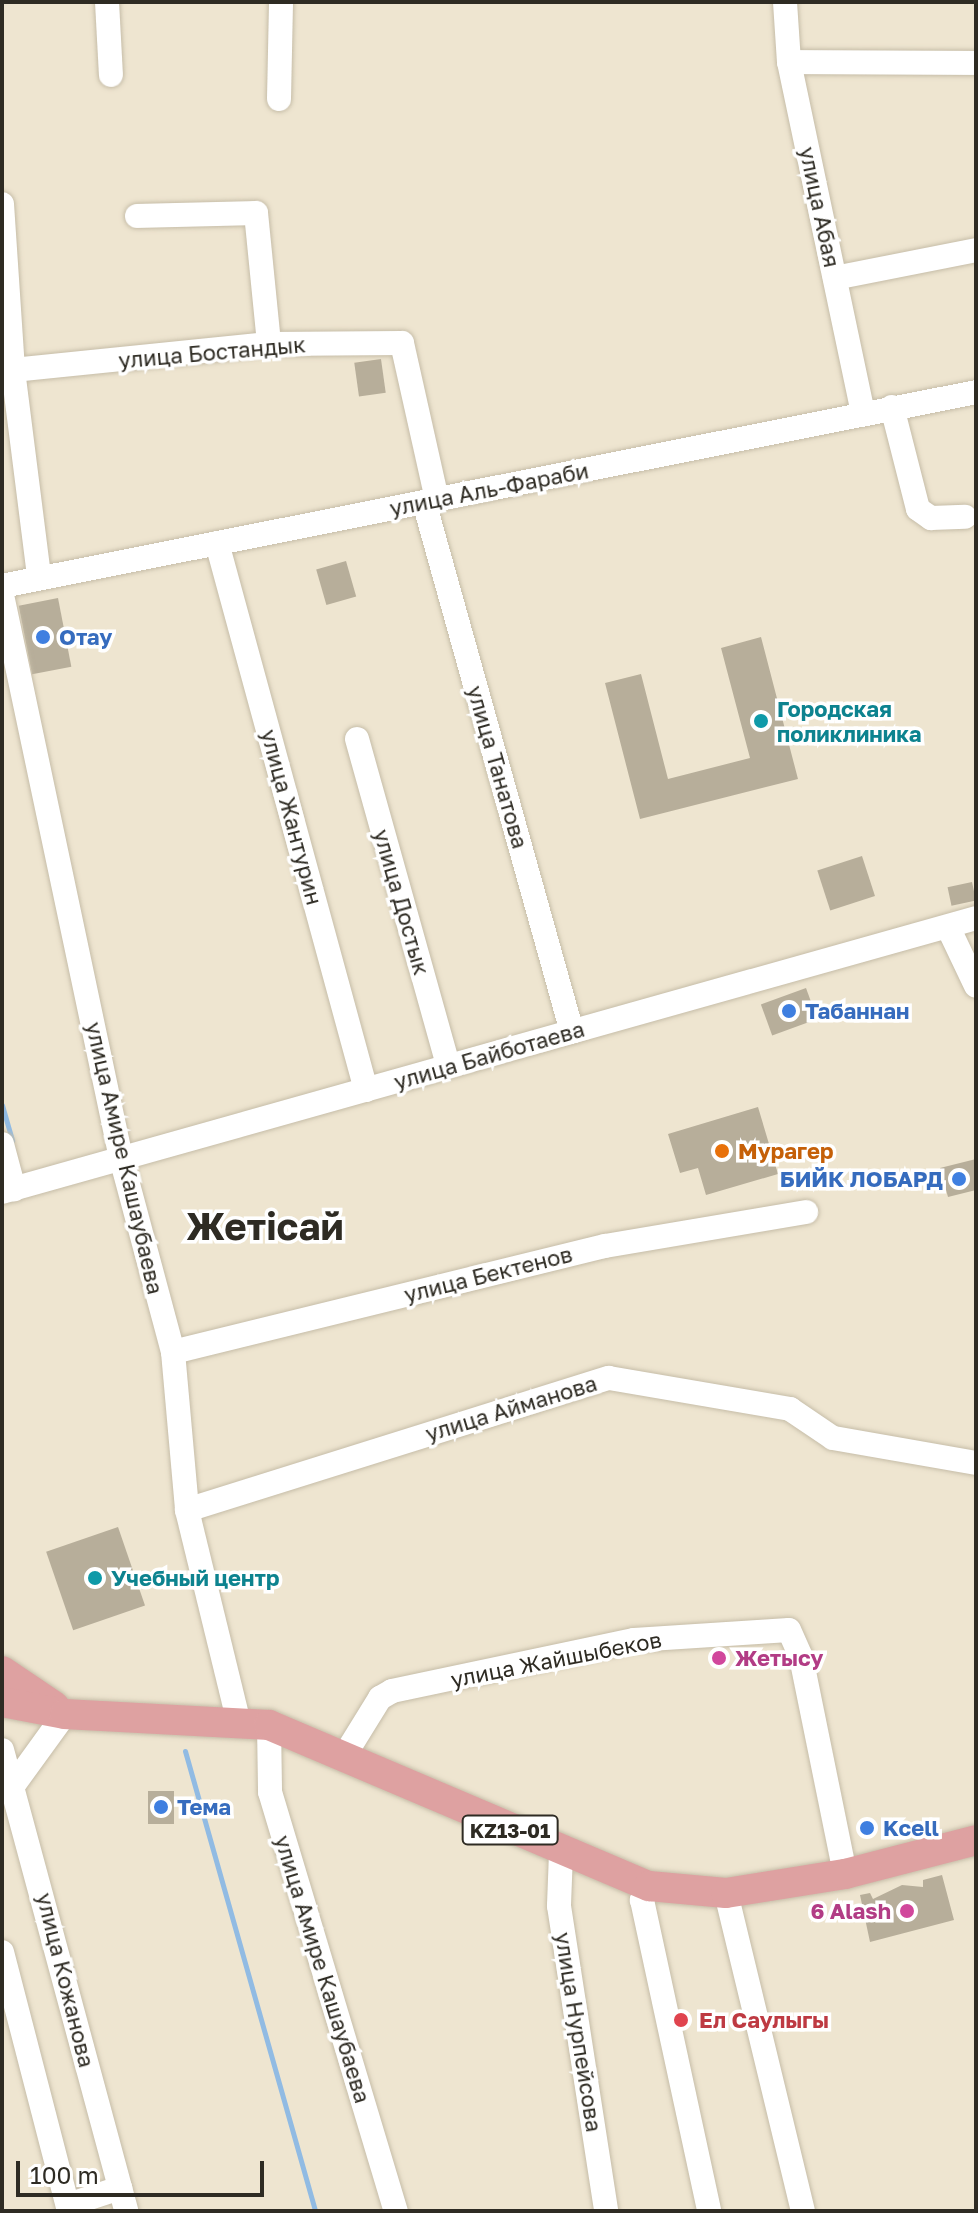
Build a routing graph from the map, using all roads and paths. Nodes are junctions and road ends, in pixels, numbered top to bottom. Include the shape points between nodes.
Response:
1 (107, 2) edge
2 (281, 2) edge
3 (785, 2) edge
4 (789, 62) junction
5 (976, 63) edge
6 (111, 75) dead end
7 (279, 99) dead end
8 (2, 204) edge
9 (137, 216) dead end
10 (976, 250) edge
11 (835, 278) junction
12 (269, 344) junction
13 (407, 351) joint
14 (13, 370) junction
15 (976, 392) edge
16 (892, 407) junction
17 (863, 412) junction
18 (431, 501) junction
19 (965, 517) dead end
20 (217, 543) junction
21 (39, 577) junction
22 (2, 586) edge
23 (2, 595) edge
24 (357, 739) dead end
25 (976, 918) edge
26 (948, 927) junction
27 (976, 986) edge
28 (572, 1032) junction
29 (448, 1065) junction
30 (366, 1090) junction
31 (2, 1144) edge
32 (121, 1158) junction
33 (8, 1190) edge
34 (806, 1212) dead end
35 (173, 1352) junction
36 (976, 1463) edge
37 (187, 1510) junction
38 (2, 1671) edge
39 (2, 1702) edge
40 (57, 1713) junction
41 (238, 1720) junction
42 (2, 1724) edge
43 (269, 1725) junction
44 (2, 1750) edge
45 (346, 1753) junction
46 (15, 1783) junction
47 (976, 1840) edge
48 (561, 1853) junction
49 (845, 1874) junction
50 (649, 1886) junction
51 (726, 1893) junction
52 (2, 1952) edge
53 (123, 2200) edge
54 (68, 2208) edge
55 (396, 2211) edge
56 (606, 2211) edge
57 (709, 2211) edge
58 (803, 2211) edge

1 - 6 street
2 - 7 street
3 - 4 street, улица Абая
4 - 5 street
4 - 11 street, улица Абая
8 - 14 street
9 - 12 street via 256,213
10 - 11 street
11 - 17 street, улица Абая
12 - 13 street, улица Бостандык via 402,343
12 - 14 street, улица Бостандык
13 - 18 street, улица Танатова
14 - 21 street
15 - 16 street, улица Аль-Фараби
16 - 17 street, улица Аль-Фараби
16 - 19 street via 918,509 931,518
17 - 18 street, улица Аль-Фараби
18 - 20 street, улица Аль-Фараби
18 - 28 street, улица Танатова
20 - 21 street, улица Аль-Фараби
20 - 30 street, улица Жантурин
21 - 22 street, улица Аль-Фараби
23 - 32 street, улица Амире Кашаубаева
24 - 29 street, улица Достык
25 - 26 street, улица Байботаева
26 - 27 street
26 - 28 street, улица Байботаева
28 - 29 street, улица Байботаева
29 - 30 street, улица Байботаева
30 - 32 street, улица Байботаева
31 - 33 street
32 - 33 street, улица Байботаева
32 - 35 street, улица Амире Кашаубаева
34 - 35 street, улица Бектенов via 605,1246
35 - 37 street, улица Амире Кашаубаева
36 - 37 street, улица Айманова via 833,1438 790,1409 609,1378
37 - 41 street, улица Амире Кашаубаева
38 - 40 main road
39 - 40 main road, KZ13-01
40 - 41 main road, KZ13-01
40 - 42 main road, KZ13-01
40 - 46 street
41 - 43 main road, KZ13-01
43 - 45 main road, KZ13-01
43 - 55 street, улица Амире Кашаубаева via 270,1792
44 - 46 street, улица Кожанова
45 - 48 main road, KZ13-01
45 - 49 street, улица Жайшыбеков via 380,1698 392,1691 634,1640 789,1630 801,1657
46 - 53 street, улица Кожанова
47 - 49 main road, KZ13-01
48 - 50 main road, KZ13-01
48 - 56 street, улица Нурпейсова via 559,1906
49 - 51 main road, KZ13-01
50 - 51 main road, KZ13-01
50 - 57 street via 642,1900
51 - 58 street
52 - 54 street
53 - 54 street

